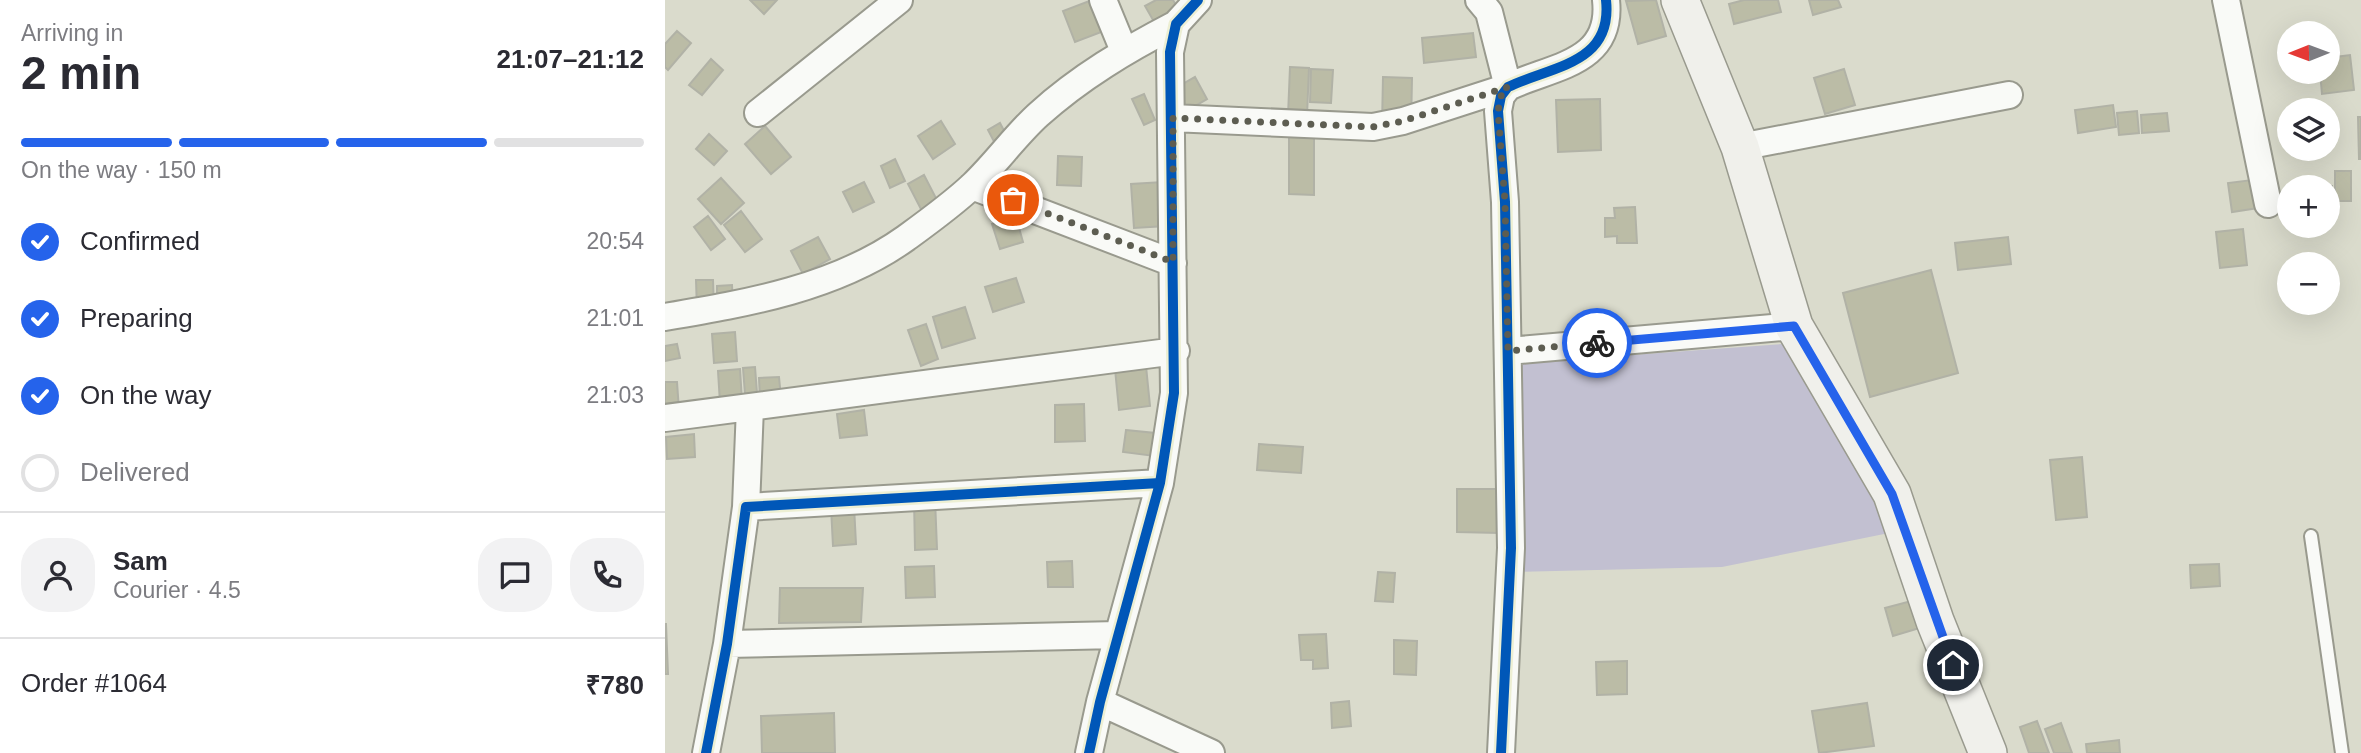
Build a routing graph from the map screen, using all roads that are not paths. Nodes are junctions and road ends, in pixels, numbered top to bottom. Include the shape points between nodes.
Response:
1 (899, 0) edge
2 (1103, 0) edge
3 (1198, 0) edge
4 (1479, 0) edge
5 (1606, 0) edge
6 (1681, 0) edge
7 (2226, 0) edge
8 (1176, 24) junction
9 (1123, 51) junction
10 (1508, 87) junction
11 (2009, 95) dead end
12 (758, 113) dead end
13 (1173, 118) junction
14 (1740, 147) junction
15 (972, 186) junction
16 (2268, 204) dead end
17 (1173, 262) junction
18 (665, 317) edge
19 (1794, 326) junction
20 (1176, 351) junction
21 (1508, 351) junction
22 (750, 407) junction
23 (665, 418) edge
24 (1160, 483) junction
25 (746, 507) junction
26 (2311, 536) dead end
27 (1118, 635) junction
28 (727, 644) junction
29 (1100, 702) junction
30 (706, 753) edge
31 (1089, 753) edge
32 (1211, 753) edge
33 (1501, 753) edge
34 (1988, 753) edge
35 (2342, 753) edge

1 - 12 street
2 - 9 street
3 - 8 street
4 - 10 street via 1489,12
5 - 10 street via 1605,32 1595,46 1579,59
6 - 14 main road
7 - 16 street
8 - 9 street
8 - 13 street via 1170,52
9 - 15 street via 1037,116
10 - 13 street via 1373,127
10 - 21 street via 1498,111
11 - 14 street
13 - 17 street
14 - 19 main road
15 - 17 street
15 - 18 street via 904,239 839,273 775,297
17 - 20 street
19 - 21 street
19 - 34 main road via 1892,494 1935,621
20 - 22 street
20 - 24 street
21 - 33 street via 1511,548
22 - 23 street
22 - 25 street
24 - 25 street
24 - 27 street
25 - 28 street
26 - 35 lane
27 - 28 street
27 - 29 street
28 - 30 street
29 - 31 street
29 - 32 street

